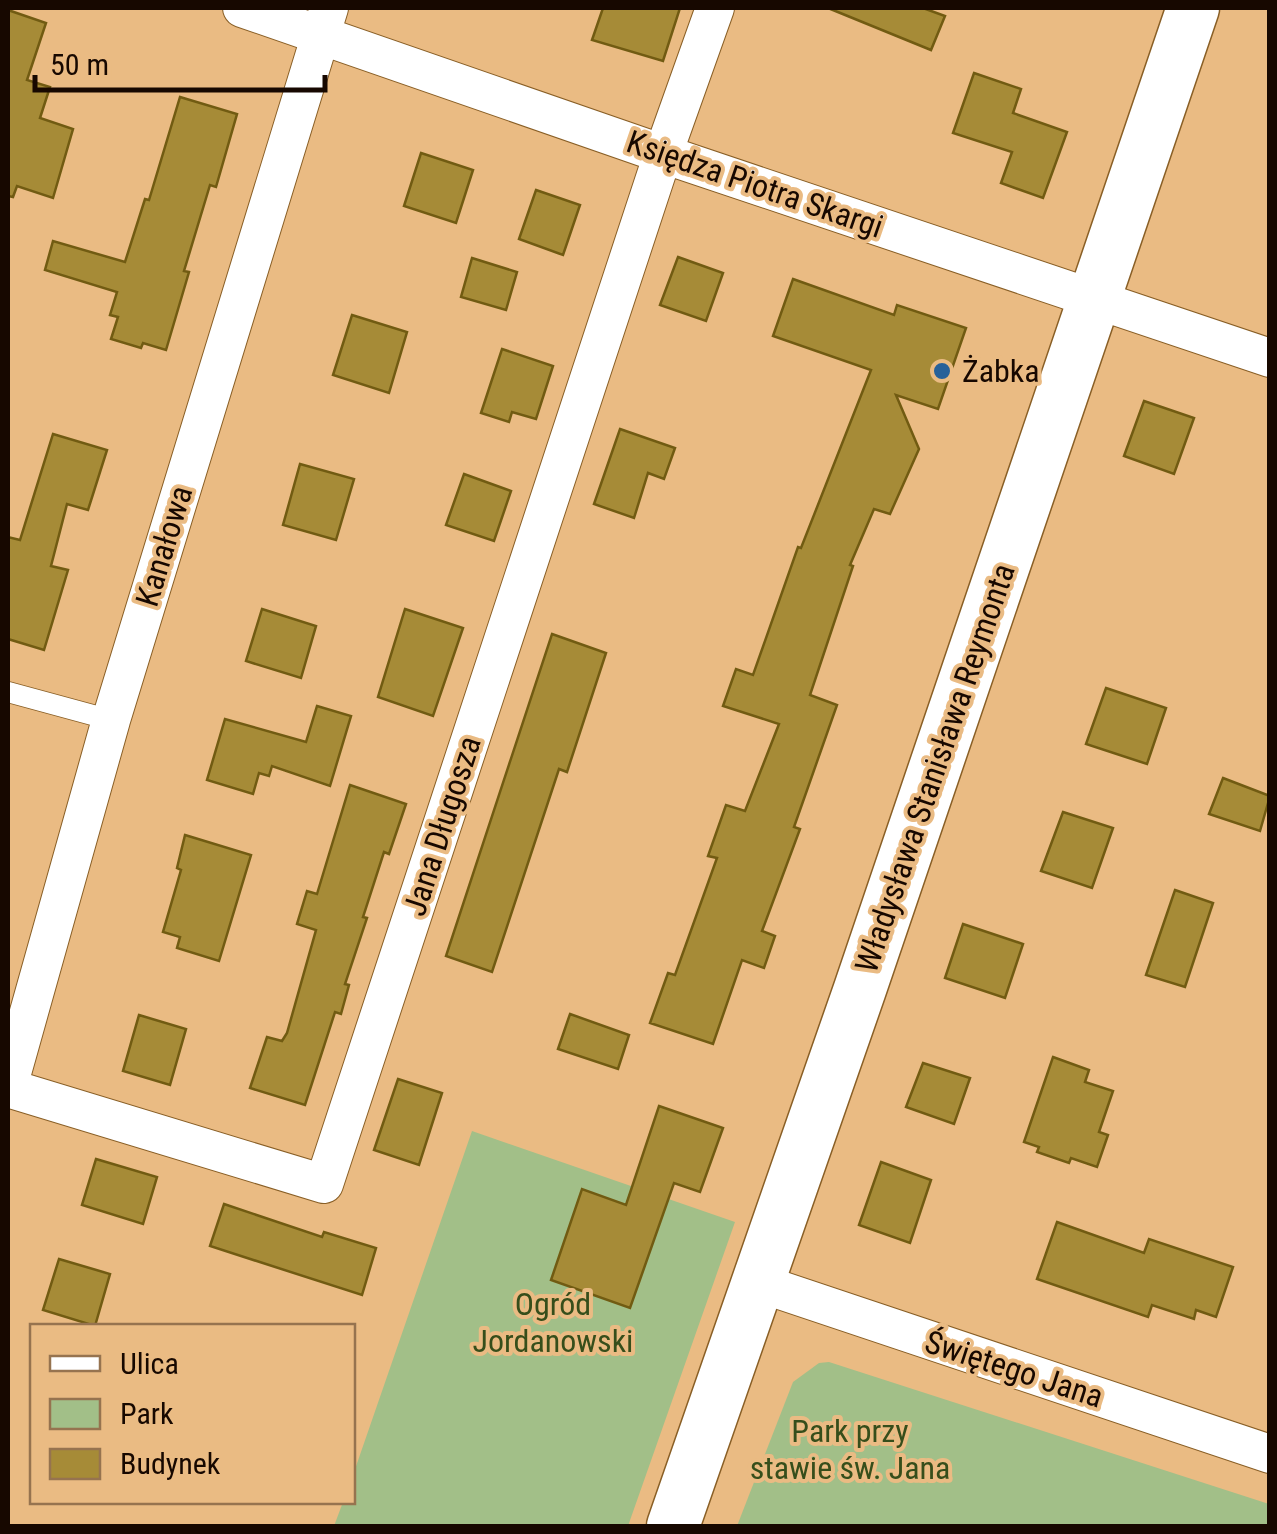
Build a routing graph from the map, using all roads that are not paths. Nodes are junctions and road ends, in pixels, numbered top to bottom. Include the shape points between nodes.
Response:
1 (242, 8) edge
2 (715, 8) edge
3 (1193, 8) edge
4 (325, 21) edge
5 (662, 154) junction
6 (1095, 298) junction
7 (1270, 358) edge
8 (8, 692) edge
9 (111, 720) junction
10 (8, 1088) edge
11 (760, 1283) junction
12 (1270, 1454) edge
13 (672, 1526) edge

1 - 4 street, Księdza Piotra Skargi
2 - 5 street
3 - 6 main road, Władysława Stanisława Reymonta
4 - 5 street, Księdza Piotra Skargi
4 - 9 street, Kanałowa
5 - 6 street, Księdza Piotra Skargi
5 - 10 street, Jana Długosza via 324,1184
6 - 7 street, Księdza Piotra Skargi
6 - 11 main road, Władysława Stanisława Reymonta
8 - 9 lane
9 - 10 street, Kanałowa
11 - 12 street, Świętego Jana
11 - 13 main road, Władysława Stanisława Reymonta

